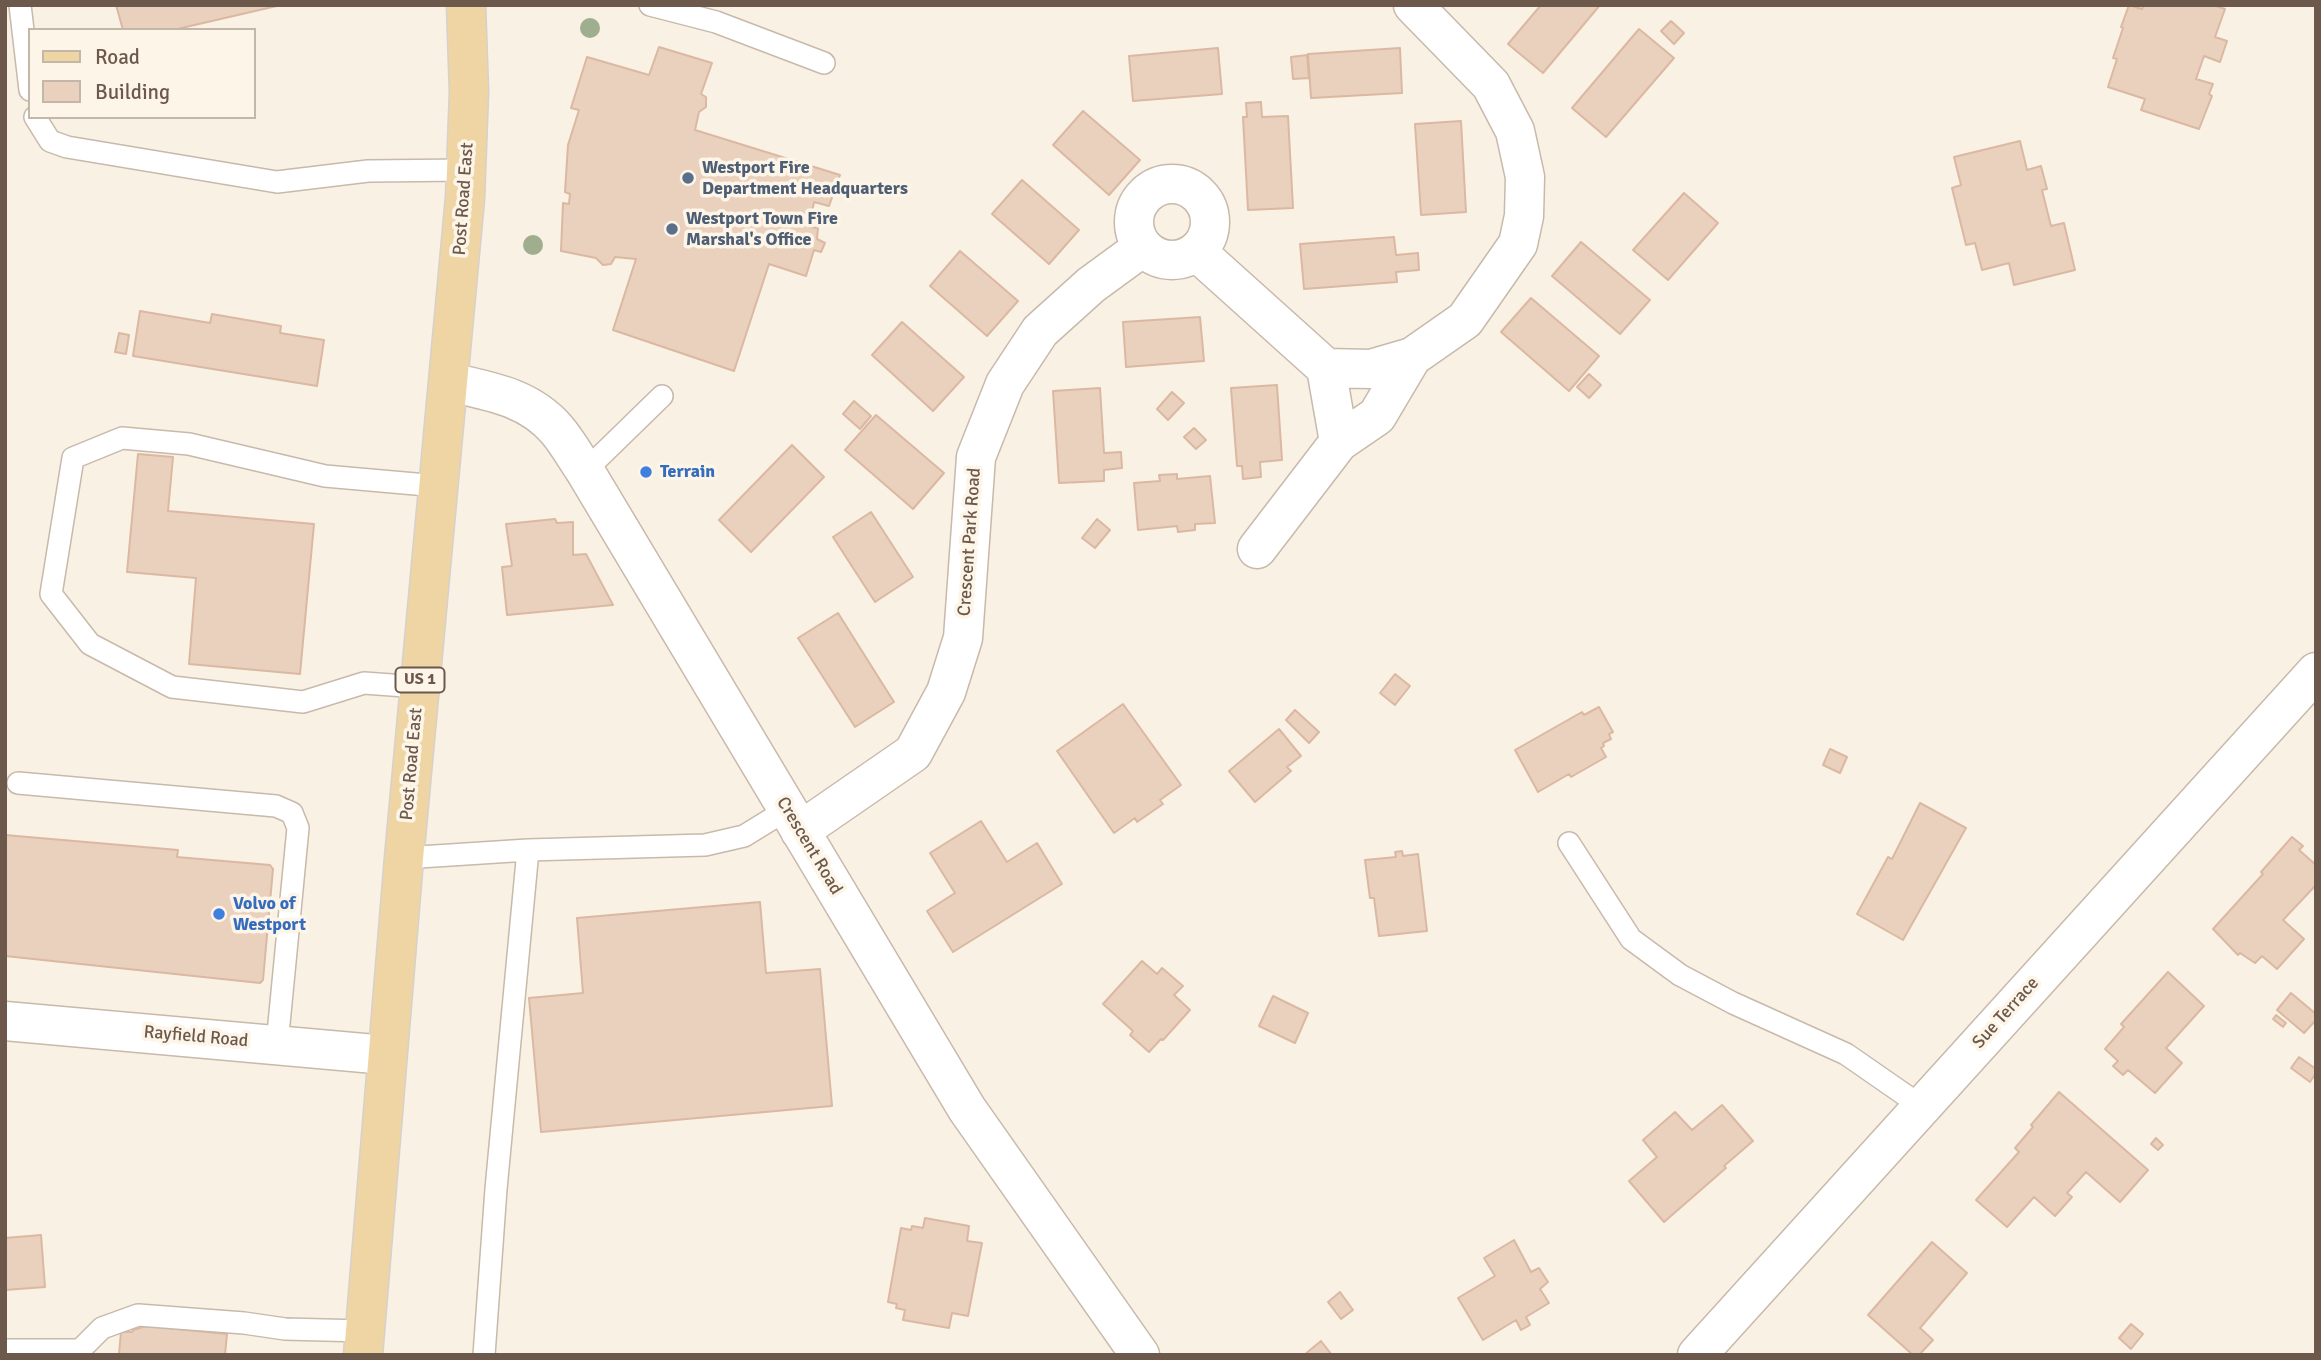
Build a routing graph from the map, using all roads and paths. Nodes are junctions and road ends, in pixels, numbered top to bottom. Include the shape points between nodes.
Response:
1 (20, 5) edge
2 (466, 5) edge
3 (650, 5) edge
4 (1413, 5) edge
5 (824, 63) dead end
6 (28, 73) edge
7 (37, 119) edge
8 (467, 170) junction
9 (1143, 247) junction
10 (1197, 252) junction
11 (1412, 357) junction
12 (1326, 368) junction
13 (449, 382) junction
14 (662, 396) dead end
15 (1339, 442) junction
16 (585, 471) junction
17 (438, 486) junction
18 (1257, 549) dead end
19 (2316, 672) edge
20 (419, 687) junction
21 (18, 783) dead end
22 (794, 820) junction
23 (1569, 844) dead end
24 (528, 850) junction
25 (404, 858) junction
26 (5, 1021) edge
27 (277, 1044) junction
28 (386, 1055) junction
29 (1922, 1106) junction
30 (363, 1343) edge
31 (5, 1350) edge
32 (80, 1352) edge
33 (484, 1355) edge
34 (1140, 1355) edge
35 (1697, 1355) edge

1 - 6 lane
2 - 8 main road, Post Road East / US 1
3 - 5 lane via 716,22
4 - 11 street via 1491,85 1515,131 1525,177 1518,244 1465,320
7 - 8 lane via 50,141 67,148 277,182 368,171
8 - 13 main road, Post Road East / US 1
9 - 10 street via 1163,260 1175,261
9 - 10 street via 1133,222 1142,197 1153,188 1179,184 1192,188 1209,211 1211,226
9 - 22 street, Crescent Park Road via 1040,331 1005,384 976,457 962,638 946,692 913,753
10 - 12 street
11 - 12 street via 1370,369
11 - 15 street via 1377,416
12 - 15 street
13 - 16 street, Crescent Road via 500,393 540,413
13 - 17 main road, Post Road East / US 1
14 - 16 lane
15 - 18 street
16 - 22 street, Crescent Road
17 - 20 main road, Post Road East / US 1
17 - 20 lane via 325,476 189,444 122,438 73,458 51,594 90,644 172,687 303,702 364,683
19 - 29 street, Sue Terrace
20 - 25 main road, Post Road East / US 1
21 - 27 lane via 276,806 292,813 298,828
22 - 24 lane via 705,845
22 - 34 street, Crescent Road via 967,1109
23 - 29 lane via 1631,939 1680,975 1846,1054
24 - 25 lane
24 - 33 lane
25 - 28 main road, Post Road East / US 1
26 - 27 street, Rayfield Road
27 - 28 street, Rayfield Road
28 - 30 main road, Post Road East / US 1
29 - 35 street, Sue Terrace
30 - 32 lane via 243,1323 138,1315 102,1328
31 - 32 lane

